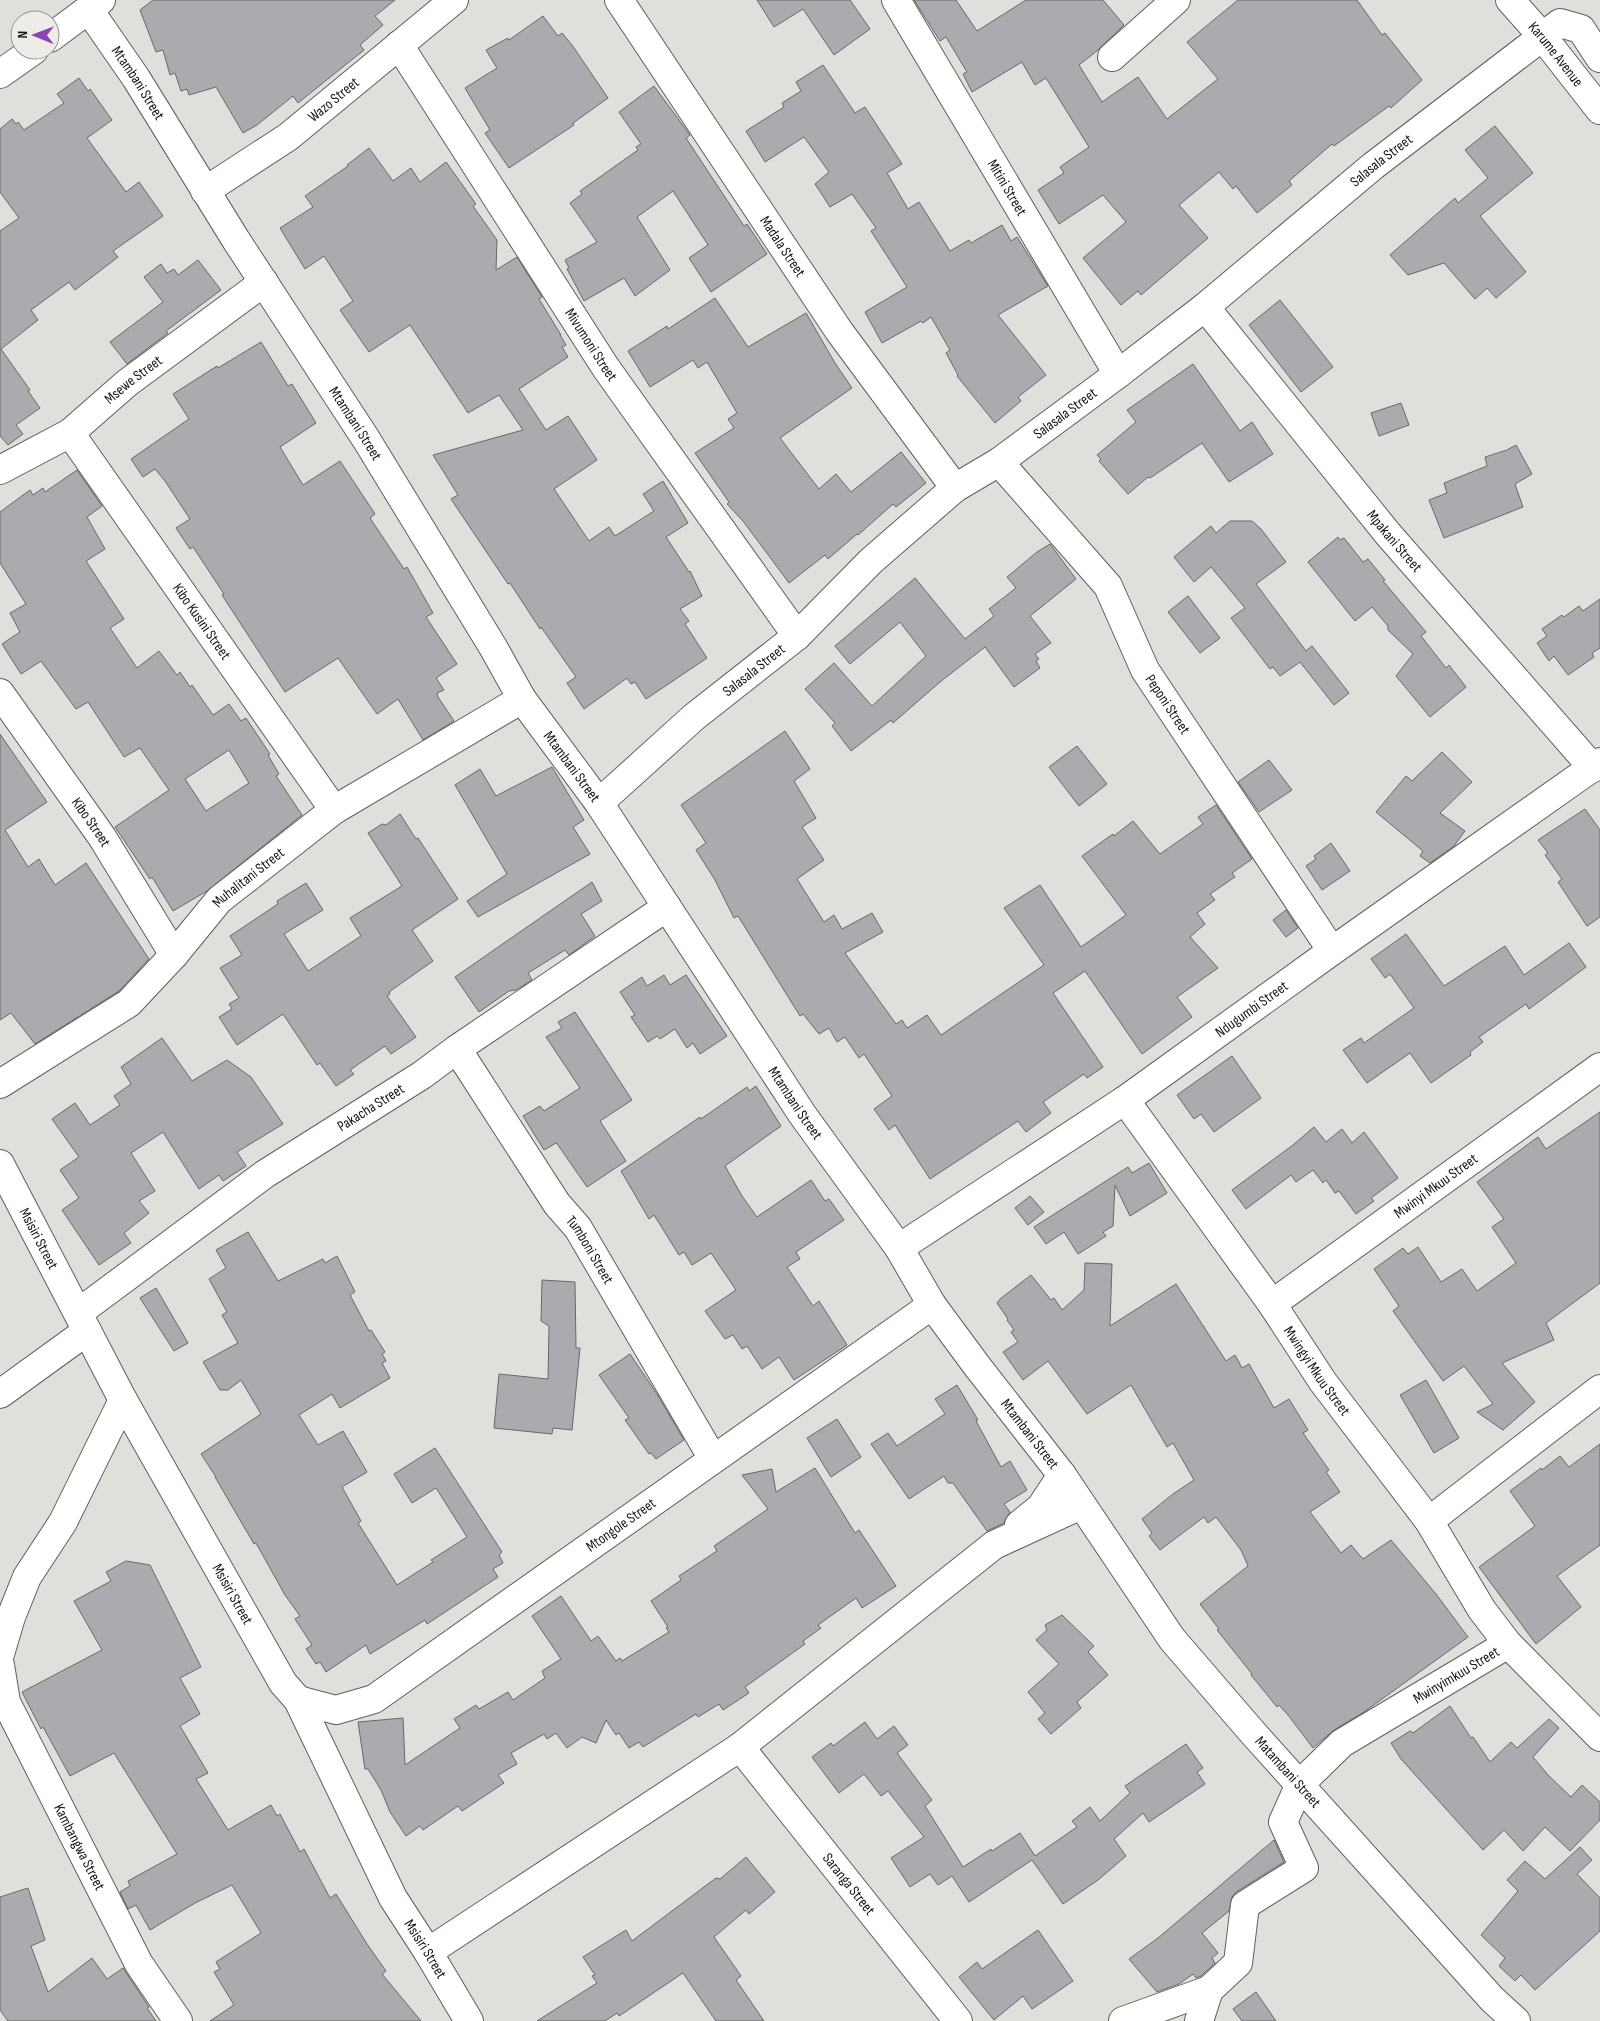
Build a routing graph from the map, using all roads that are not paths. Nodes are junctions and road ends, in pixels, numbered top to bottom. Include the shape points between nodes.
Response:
1 (454, 0) edge
2 (619, 0) edge
3 (896, 0) edge
4 (1176, 0) edge
5 (1510, 0) edge
6 (95, 5) edge
7 (60, 31) edge
8 (1542, 36) junction
9 (399, 45) junction
10 (1112, 57) dead end
11 (1600, 58) edge
12 (20, 60) edge
13 (0, 74) edge
14 (1600, 110) edge
15 (205, 191) junction
16 (264, 282) junction
17 (1205, 307) junction
18 (1118, 374) junction
19 (70, 433) junction
20 (999, 462) junction
21 (0, 470) edge
22 (955, 488) junction
23 (797, 636) junction
24 (0, 693) edge
25 (522, 699) junction
26 (1597, 765) edge
27 (598, 803) junction
28 (334, 810) junction
29 (667, 907) junction
30 (1332, 951) junction
31 (174, 955) junction
32 (457, 1048) junction
33 (1600, 1068) edge
34 (0, 1084) edge
35 (1125, 1100) junction
36 (0, 1164) edge
37 (899, 1248) junction
38 (1272, 1304) junction
39 (932, 1305) junction
40 (82, 1322) junction
41 (1600, 1390) edge
42 (0, 1394) edge
43 (123, 1400) junction
44 (713, 1459) junction
45 (1062, 1475) junction
46 (1081, 1505) junction
47 (1429, 1521) junction
48 (994, 1545) junction
49 (1508, 1644) junction
50 (0, 1654) edge
51 (0, 1665) edge
52 (298, 1700) junction
53 (1600, 1737) edge
54 (740, 1747) junction
55 (1300, 1784) junction
56 (428, 1952) junction
57 (1209, 1990) junction
58 (178, 2021) edge
59 (469, 2021) edge
60 (958, 2021) edge
61 (1123, 2021) edge
62 (1199, 2021) edge
63 (1516, 2021) edge

1 - 9 street, Wazo Street
2 - 22 street, Madala Street via 839,331
3 - 18 street, Mitini Street
4 - 10 street
5 - 8 street, Karume Avenue
6 - 7 street
6 - 15 street, Mtambani Street
8 - 11 street, Salasala Street via 1560,22 1581,29
8 - 14 street, Karume Avenue
8 - 17 street, Salasala Street via 1373,166
9 - 15 street, Wazo Street via 288,138
9 - 23 street, Mivumoni Street via 606,368
12 - 13 street
15 - 16 street, Mtambani Street
16 - 19 street, Msewe Street via 127,383
16 - 25 street, Mtambani Street via 366,439
17 - 18 street, Salasala Street
17 - 26 street, Mpakani Street via 1388,534
18 - 20 street, Salasala Street
19 - 21 street, Msewe Street
19 - 28 street, Kibo Kusini Street
20 - 22 street, Salasala Street
20 - 30 street, Peponi Street via 1108,586 1145,670
22 - 23 street, Salasala Street via 871,561
23 - 27 street, Salasala Street via 694,717
24 - 31 street, Kibo Street via 102,837
25 - 27 street, Mtambani Street
25 - 28 street, Muhalitani Street
26 - 30 street, Ndugumbi Street
27 - 29 street, Mtambani Street
28 - 31 street, Muhalitani Street via 219,900
29 - 32 street, Pakacha Street
29 - 37 street, Mtambani Street via 802,1114
30 - 35 street, Ndugumbi Street
31 - 34 street, Muhalitani Street via 129,1003
32 - 40 street, Pakacha Street via 422,1075 265,1174
32 - 44 street, Tumboni Street via 557,1204 578,1228
33 - 38 street, Mwinyi Mkuu Street
35 - 37 street, Ndugumbi Street
35 - 38 street, Mwingyi Mkuu Street
36 - 40 street, Msisiri Street
37 - 39 street, Mtambani Street
38 - 47 street, Mwingyi Mkuu Street via 1323,1382
39 - 44 street, Mtongole Street
39 - 45 street, Mtambani Street
40 - 42 street, Pakacha Street
40 - 43 street, Msisiri Street
41 - 47 street
43 - 50 street via 62,1522 28,1577
43 - 52 street, Msisiri Street via 283,1683
44 - 52 street, Mtongole Street via 374,1699 336,1710
45 - 46 street, Mtambani Street
45 - 48 street via 1041,1507
46 - 48 street
46 - 55 street, Matambani Street via 1172,1638
47 - 49 street, Mwingyi Mkuu Street via 1482,1610
48 - 54 street
49 - 53 street, Mwinyimkuu Street
49 - 55 street, Mwinyimkuu Street via 1342,1743
51 - 58 street, Kambangwa Street via 6,1702 140,1964
52 - 56 street, Msisiri Street via 393,1898
54 - 56 street
54 - 60 street, Saranga Street
55 - 57 street via 1283,1822 1304,1868 1245,1905 1238,1963
55 - 63 street, Matambani Street via 1492,1999
56 - 59 street, Msisiri Street
57 - 61 street
57 - 62 street

